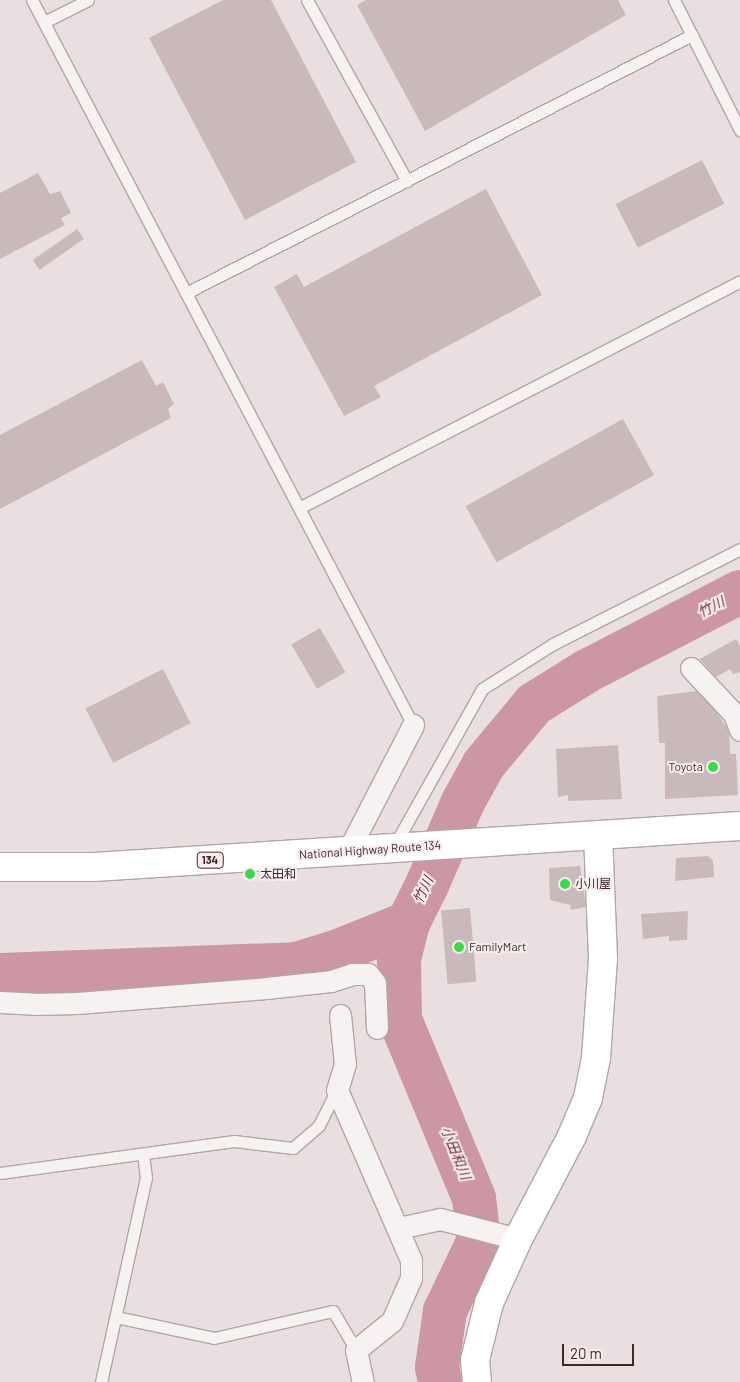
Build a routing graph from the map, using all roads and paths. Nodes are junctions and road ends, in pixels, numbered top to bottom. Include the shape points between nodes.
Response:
1 (32, 0) edge
2 (88, 0) edge
3 (307, 0) edge
4 (674, 0) edge
5 (44, 22) junction
6 (692, 35) junction
7 (740, 130) edge
8 (407, 181) junction
9 (740, 281) edge
10 (186, 293) junction
11 (299, 508) junction
12 (740, 549) edge
13 (691, 668) dead end
14 (738, 719) edge
15 (413, 725) joint
16 (740, 826) edge
17 (598, 836) junction
18 (393, 848) junction
19 (348, 851) junction
20 (0, 867) edge
21 (0, 1002) edge
22 (340, 1015) dead end
23 (377, 1028) dead end
24 (337, 1090) junction
25 (143, 1155) junction
26 (0, 1173) edge
27 (398, 1228) junction
28 (518, 1239) junction
29 (116, 1317) junction
30 (356, 1350) junction
31 (101, 1382) edge
32 (364, 1382) edge
33 (477, 1382) edge

1 - 5 lane
2 - 5 lane
3 - 8 lane
4 - 6 lane
5 - 10 lane
6 - 7 lane
6 - 8 lane
8 - 10 lane
9 - 11 lane
10 - 11 lane
11 - 15 lane
12 - 18 lane via 553,644 482,689
13 - 14 street
15 - 19 street
16 - 17 main road, National Highway Route 134 / 134
17 - 18 main road, National Highway Route 134 / 134
17 - 28 main road via 603,959 596,1058 588,1098 572,1136
18 - 19 main road, National Highway Route 134 / 134
19 - 20 main road, National Highway Route 134 / 134 via 94,867
21 - 23 street via 96,1001 303,984 368,974 376,983
22 - 24 street via 345,1064
24 - 25 lane via 319,1125 292,1148 234,1141
24 - 27 street
25 - 26 lane
25 - 29 lane via 146,1178
27 - 28 street via 440,1219
27 - 30 street via 410,1260 411,1278 392,1321
28 - 33 main road via 489,1303 475,1360
29 - 30 lane via 214,1338 333,1311
29 - 31 lane
30 - 32 street

